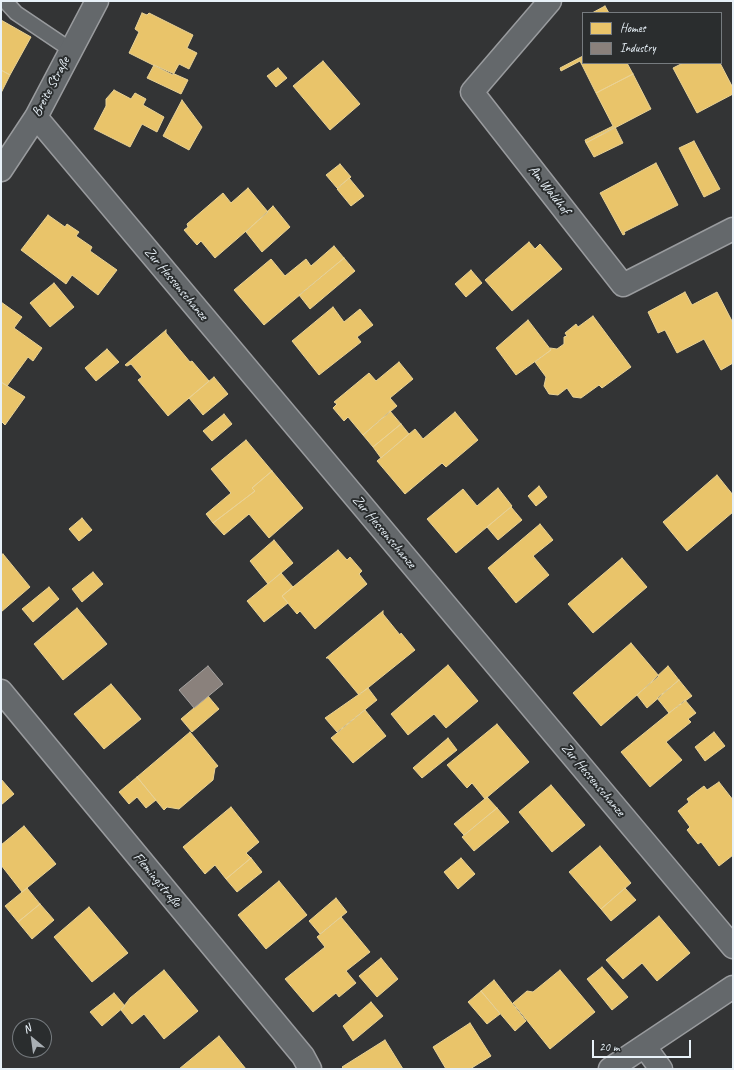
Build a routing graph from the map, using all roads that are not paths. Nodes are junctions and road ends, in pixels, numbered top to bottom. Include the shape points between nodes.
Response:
1 (5, 1) edge
2 (97, 1) edge
3 (550, 1) edge
4 (71, 50) junction
5 (36, 117) junction
6 (1, 170) edge
7 (733, 229) edge
8 (1, 692) edge
9 (733, 947) edge
10 (733, 987) edge
11 (645, 1047) junction
12 (310, 1069) edge
13 (610, 1069) edge
14 (662, 1069) edge

1 - 4 lane via 16,13
2 - 4 street, Breite Straße
3 - 7 street, Am Waldhof via 472,92 623,285
4 - 5 street, Breite Straße
5 - 6 street, Breite Straße
5 - 9 street, Zur Hessenschanze
8 - 12 street, Flemingstraße via 303,1056
10 - 11 street
11 - 13 street
11 - 14 street

